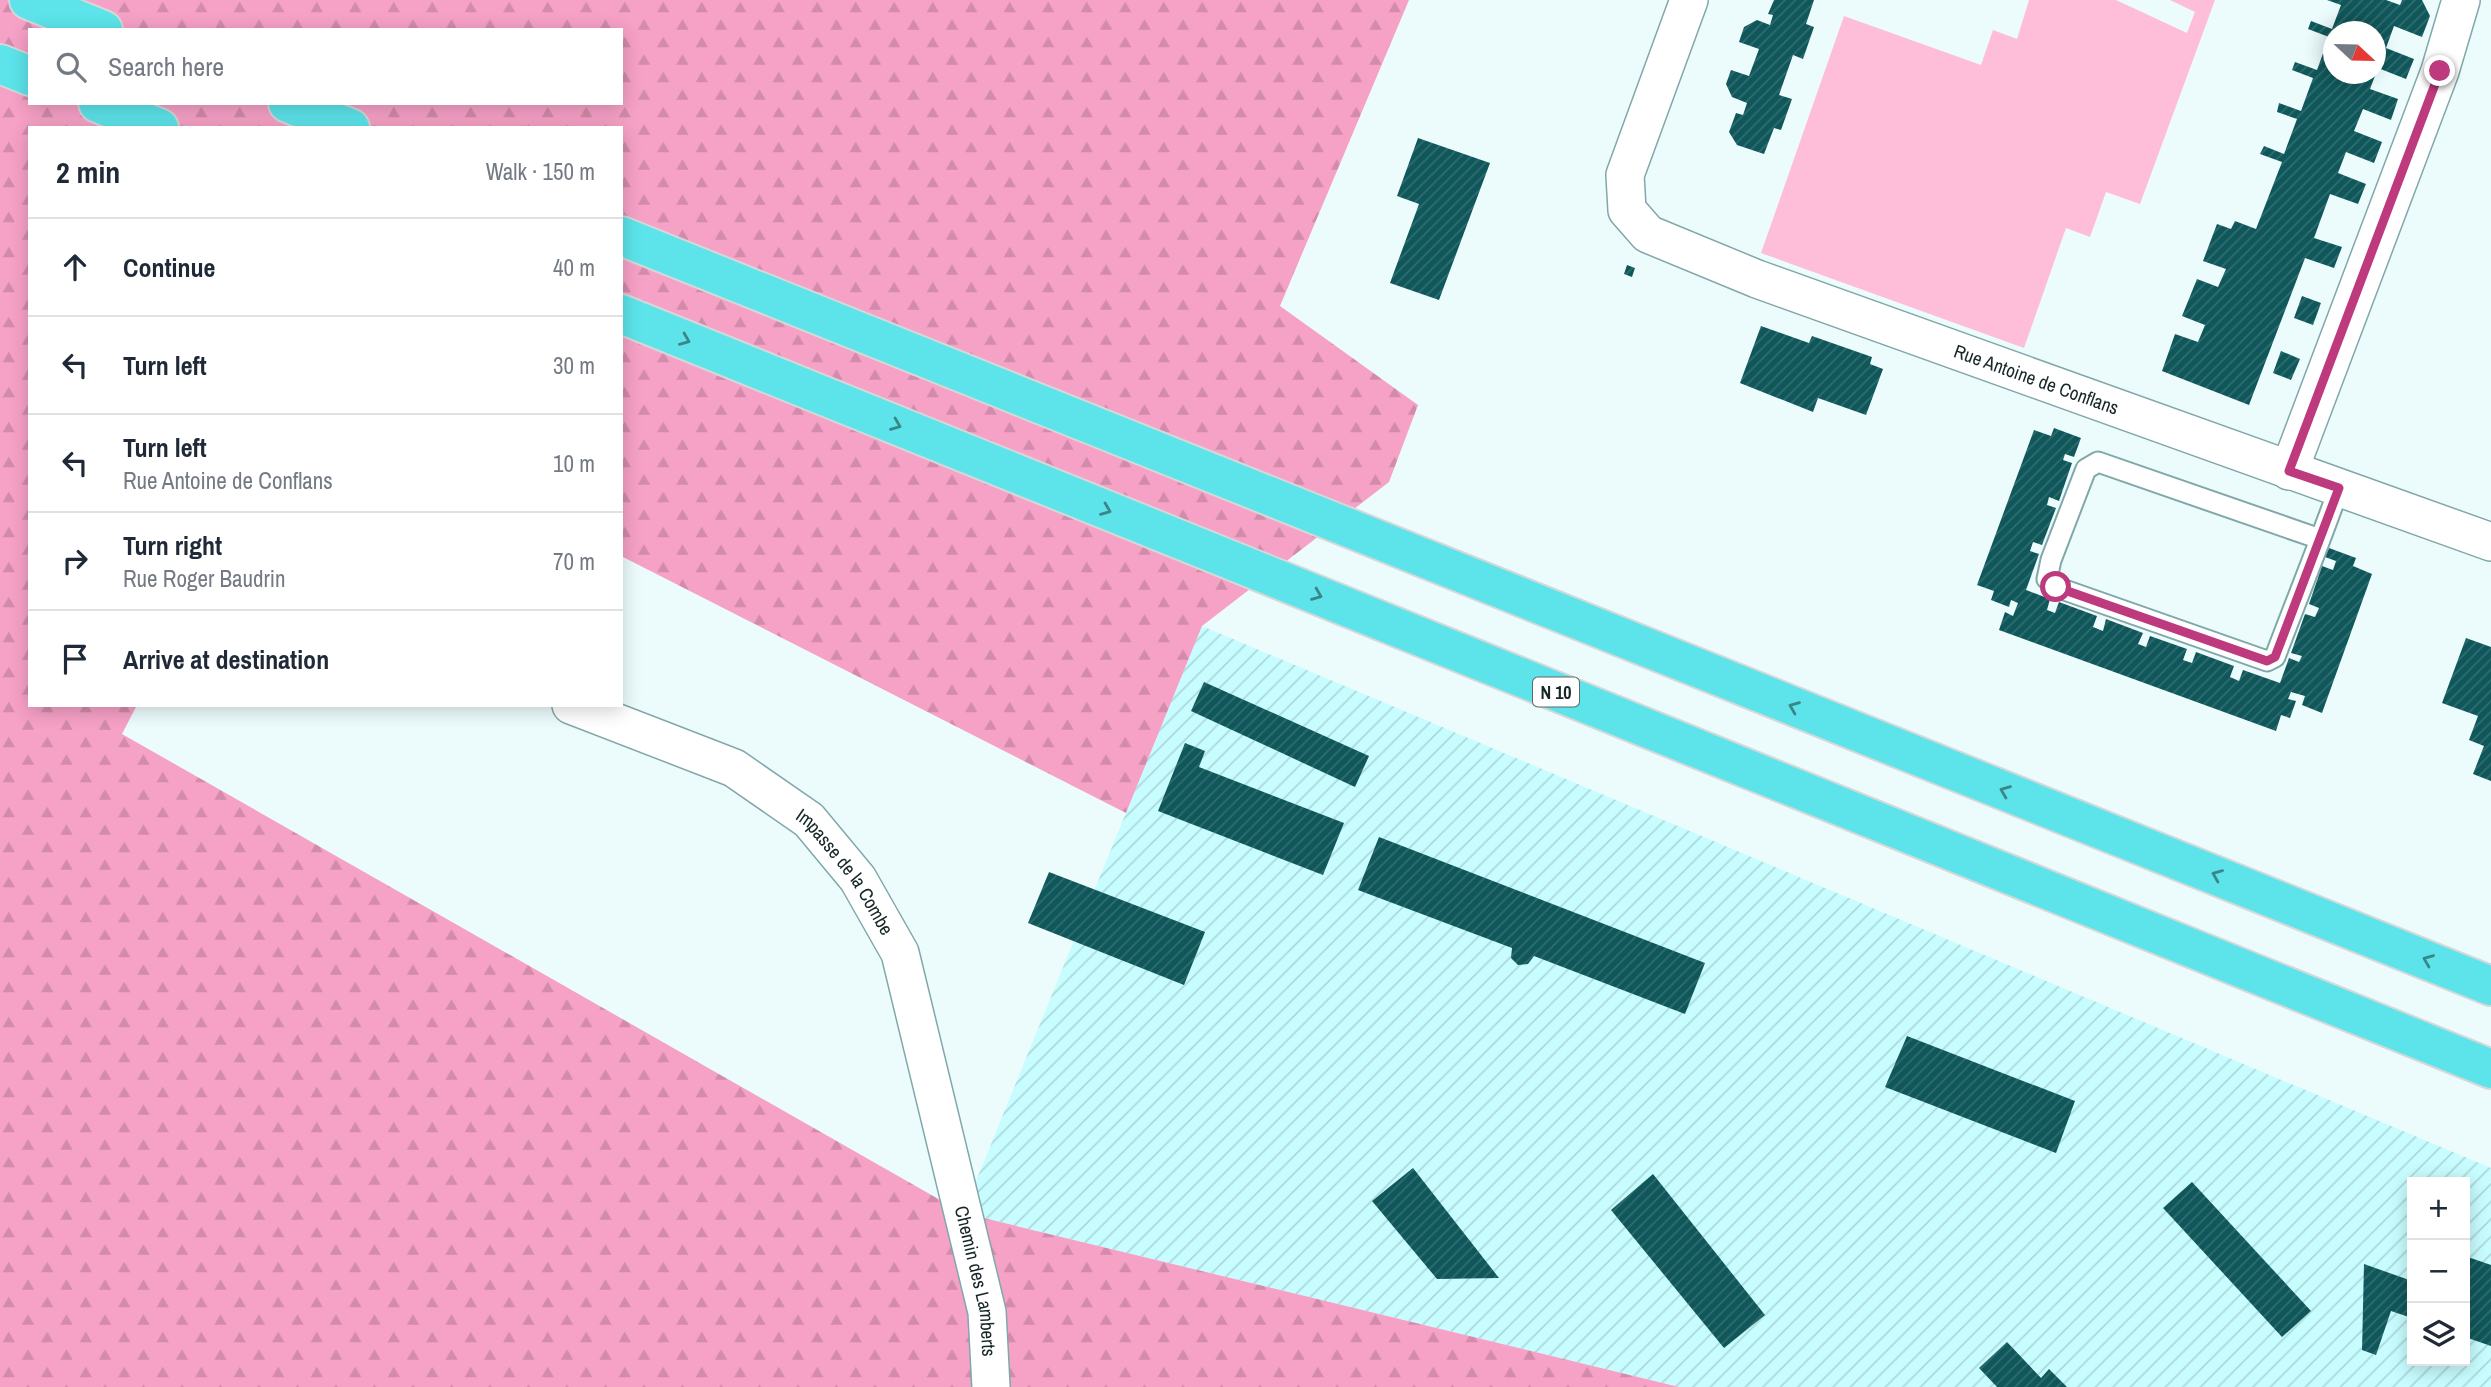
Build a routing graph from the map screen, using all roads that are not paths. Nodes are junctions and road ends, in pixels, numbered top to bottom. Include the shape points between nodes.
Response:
1 (29, 0) edge
2 (1689, 0) edge
3 (2461, 0) edge
4 (98, 28) edge
5 (0, 64) edge
6 (28, 75) edge
7 (103, 105) edge
8 (293, 105) edge
9 (154, 126) edge
10 (344, 126) edge
11 (623, 237) edge
12 (623, 315) edge
13 (2289, 471) junction
14 (2339, 488) junction
15 (2320, 539) junction
16 (2491, 542) edge
17 (577, 707) edge
18 (2491, 986) edge
19 (2491, 1069) edge
20 (955, 1176) joint
21 (991, 1387) edge

1 - 4 highway
2 - 13 street, Rue Antoine de Conflans via 1625,175 1627,209 1648,234 1770,284
3 - 13 street via 2440,71
5 - 6 highway
7 - 9 highway
8 - 10 highway
18 -> 11 highway
12 -> 19 highway, N 10
13 - 14 street, Rue Antoine de Conflans
14 - 15 lane
14 - 16 street, Rue Antoine de Conflans
15 - 15 lane via 2275,657 2267,661 2056,587 2048,579 2086,469 2098,462
17 - 20 street, Impasse de la Combe via 734,768 809,820 858,879 900,953
20 - 21 street, Chemin des Lamberts via 987,1312

